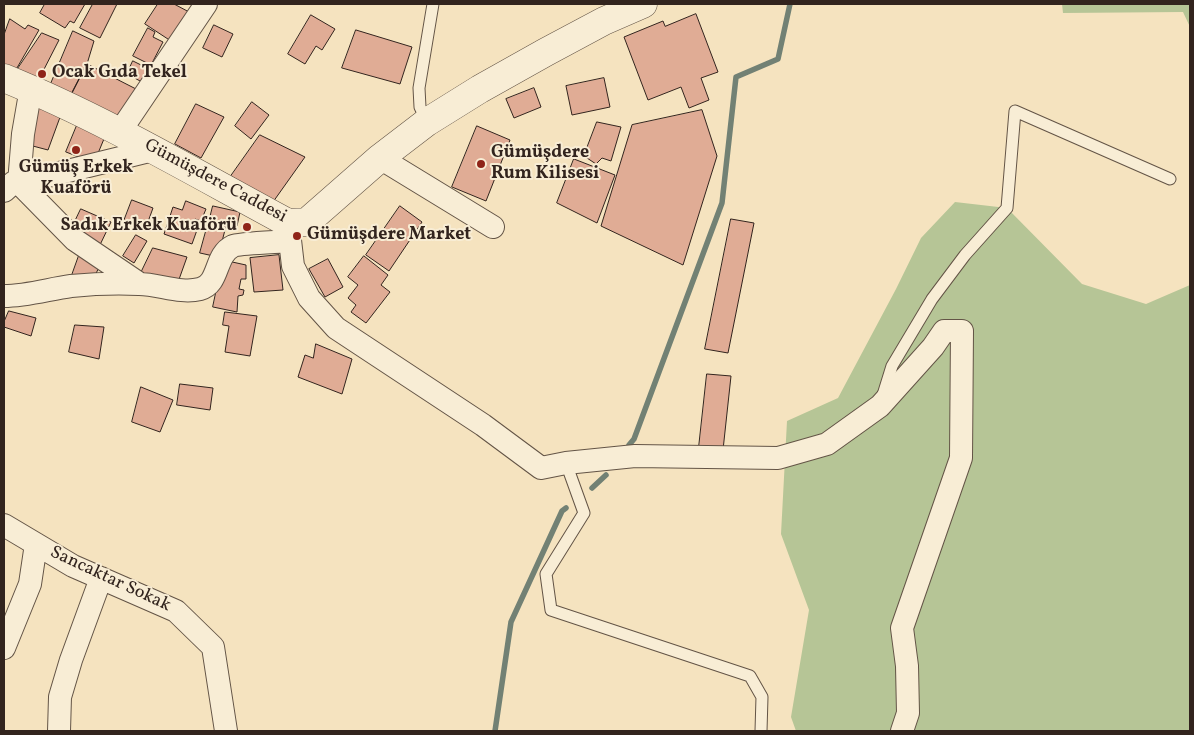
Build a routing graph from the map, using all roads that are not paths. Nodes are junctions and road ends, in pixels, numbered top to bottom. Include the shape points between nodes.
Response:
1 (206, 4) edge
2 (434, 4) edge
3 (644, 4) edge
4 (4, 78) edge
5 (31, 88) junction
6 (427, 122) junction
7 (119, 132) junction
8 (153, 150) junction
9 (380, 158) junction
10 (1170, 179) dead end
11 (11, 187) edge
12 (493, 227) dead end
13 (289, 232) junction
14 (140, 284) junction
15 (4, 296) edge
16 (880, 406) junction
17 (566, 463) junction
18 (4, 525) edge
19 (36, 544) junction
20 (101, 578) junction
21 (4, 648) edge
22 (59, 731) edge
23 (226, 731) edge
24 (761, 731) edge
25 (902, 731) edge

1 - 7 street
2 - 6 lane via 419,88 420,107
3 - 6 street, Gümüşdere Caddesi via 546,52
4 - 5 street, Gümüşdere Caddesi
5 - 7 street, Gümüşdere Caddesi
5 - 11 street
6 - 9 street, Gümüşdere Caddesi
7 - 8 street, Gümüşdere Caddesi
8 - 11 street
8 - 13 street, Gümüşdere Caddesi
9 - 12 street
9 - 13 street, Gümüşdere Caddesi via 308,222
10 - 16 lane via 1015,111 1007,208 965,255 932,299 892,366
11 - 14 street via 75,240
13 - 14 street via 234,246 220,259 211,283 201,289
13 - 17 street via 293,266 309,298 336,328 483,425 541,468
14 - 15 street via 72,286
16 - 17 street via 827,444 778,458 634,456
16 - 25 street via 944,332 962,331 961,458 902,628 908,713
17 - 24 lane via 584,513 546,574 551,610 750,676 762,697
18 - 19 street, Sancaktar Sokak
19 - 20 street, Sancaktar Sokak
19 - 21 street via 30,584
20 - 22 street via 60,697
20 - 23 street, Sancaktar Sokak via 176,611 213,646

